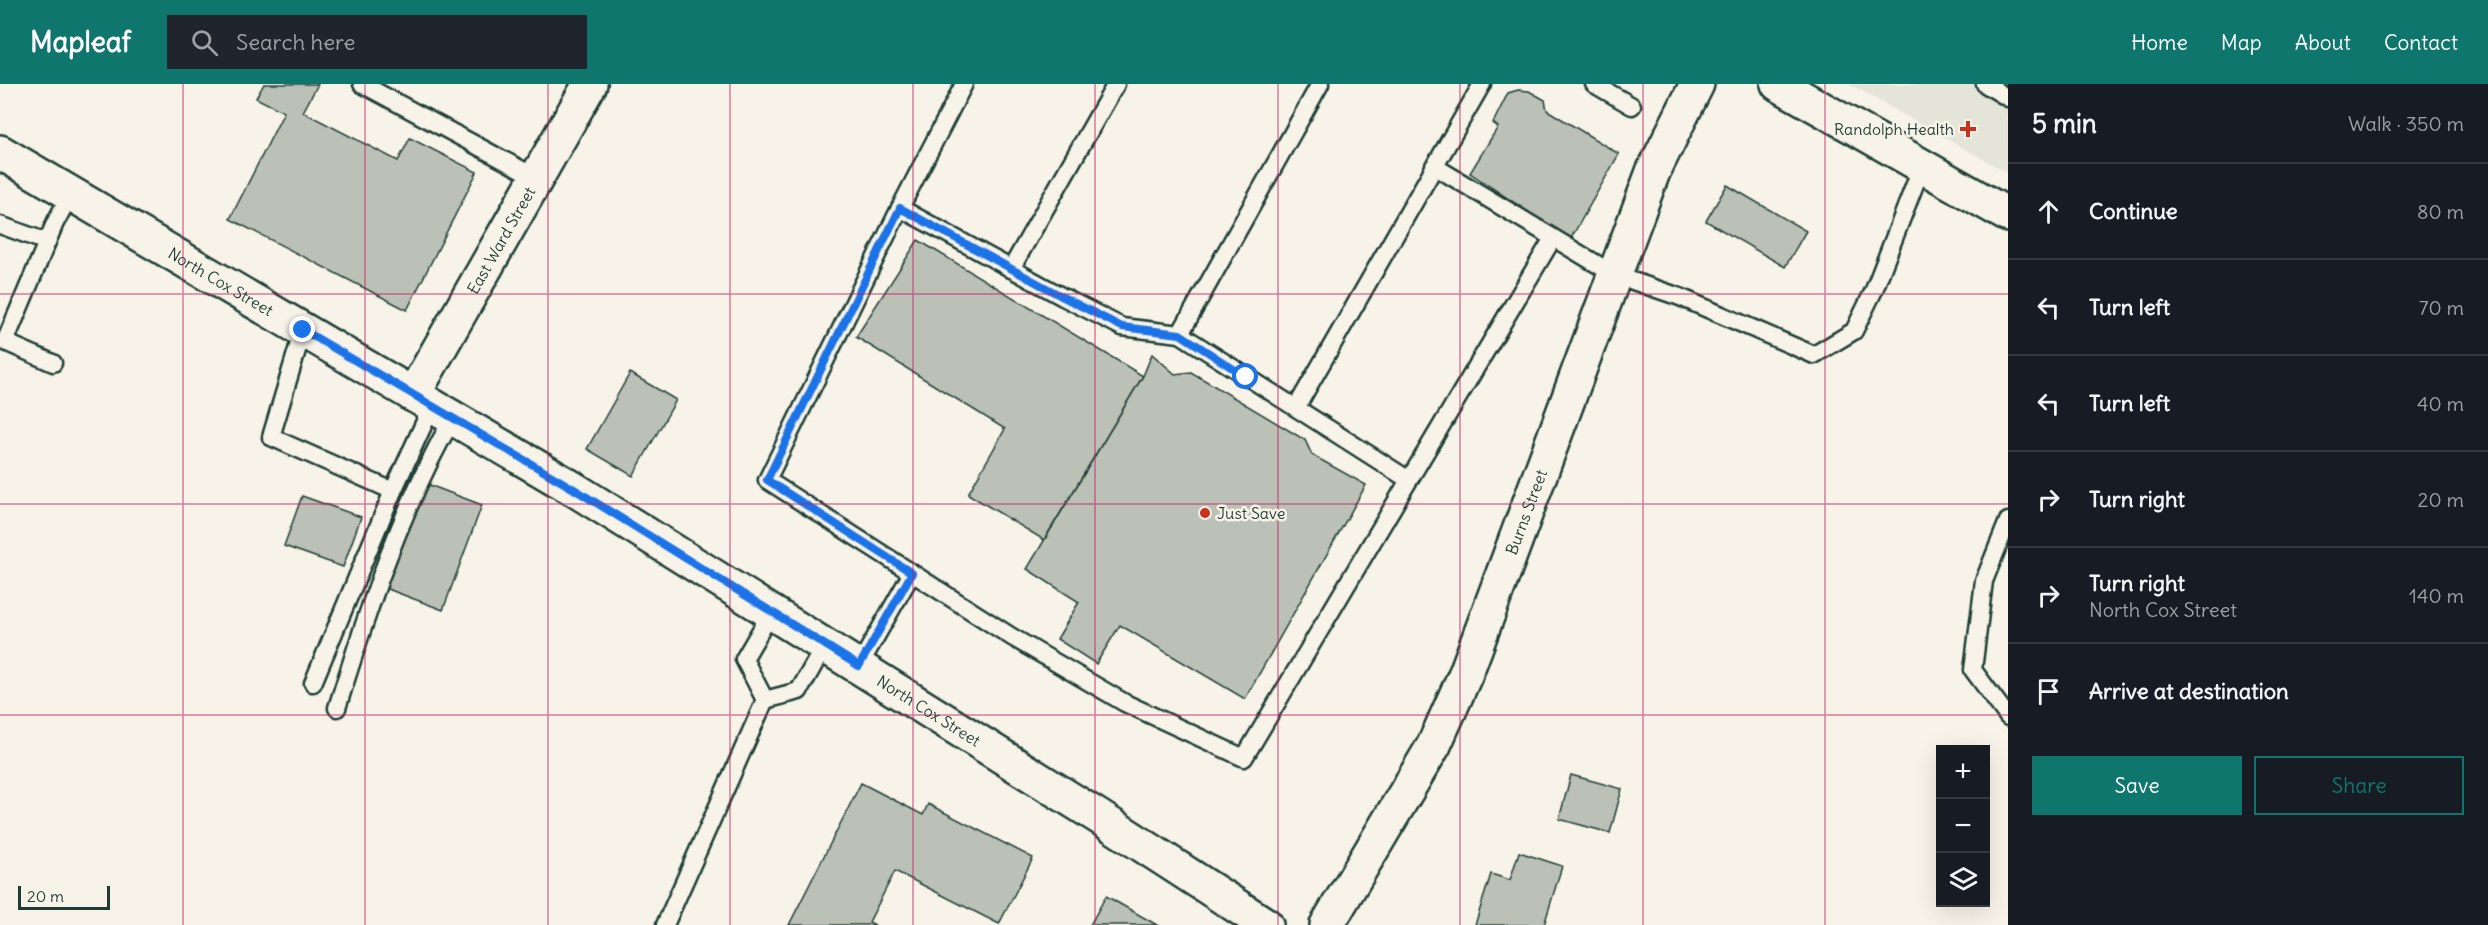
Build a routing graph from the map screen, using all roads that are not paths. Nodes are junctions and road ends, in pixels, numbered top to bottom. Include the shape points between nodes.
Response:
1 (362, 84) edge
2 (591, 84) edge
3 (964, 84) edge
4 (1116, 84) edge
5 (1320, 84) edge
6 (1482, 84) edge
7 (1594, 84) edge
8 (1697, 84) edge
9 (1778, 84) edge
10 (1985, 84) edge
11 (1812, 92) edge
12 (2008, 98) edge
13 (1632, 106) dead end
14 (0, 152) edge
15 (1434, 166) junction
16 (1922, 166) junction
17 (537, 178) junction
18 (71, 194) junction
19 (900, 208) junction
20 (2008, 215) edge
21 (0, 225) edge
22 (1553, 238) junction
23 (46, 242) junction
24 (1011, 269) junction
25 (1615, 275) junction
26 (303, 330) junction
27 (1180, 334) junction
28 (53, 363) dead end
29 (433, 406) junction
30 (1296, 408) junction
31 (1409, 480) junction
32 (393, 491) junction
33 (2008, 521) edge
34 (912, 573) junction
35 (772, 611) junction
36 (825, 645) junction
37 (859, 666) junction
38 (313, 683) dead end
39 (765, 700) junction
40 (337, 708) dead end
41 (2008, 717) edge
42 (665, 925) edge
43 (1266, 925) edge
44 (1327, 925) edge

1 - 17 lane
2 - 17 street, East Ward Street
3 - 19 lane
4 - 24 lane
5 - 27 lane
6 - 15 lane
7 - 13 lane
8 - 25 street, Burns Street via 1653,172
9 - 11 street
10 - 12 lane
11 - 16 street
14 - 18 street, North Cox Street
15 - 22 lane
15 - 30 lane
16 - 20 street
16 - 25 lane via 1875,290 1854,332 1814,355 1680,297
17 - 29 street, East Ward Street
18 - 23 lane
18 - 26 street, North Cox Street
19 - 24 lane
19 - 34 lane via 767,480
21 - 23 lane
22 - 25 lane
22 - 31 lane
23 - 28 lane via 5,342
24 - 27 lane via 1122,327
25 - 44 street, Burns Street via 1466,673 1434,745
26 - 29 street, North Cox Street
26 - 32 lane via 271,437
27 - 30 lane
29 - 32 lane
29 - 35 street, North Cox Street
29 - 40 lane via 414,495
30 - 31 lane
31 - 34 lane via 1244,758 1125,704
32 - 38 lane
33 - 41 lane via 1983,581 1973,670
34 - 37 lane
35 - 36 street, North Cox Street
35 - 39 lane via 744,659
36 - 37 street, North Cox Street
36 - 39 lane via 799,691
37 - 43 street, North Cox Street
39 - 42 lane

